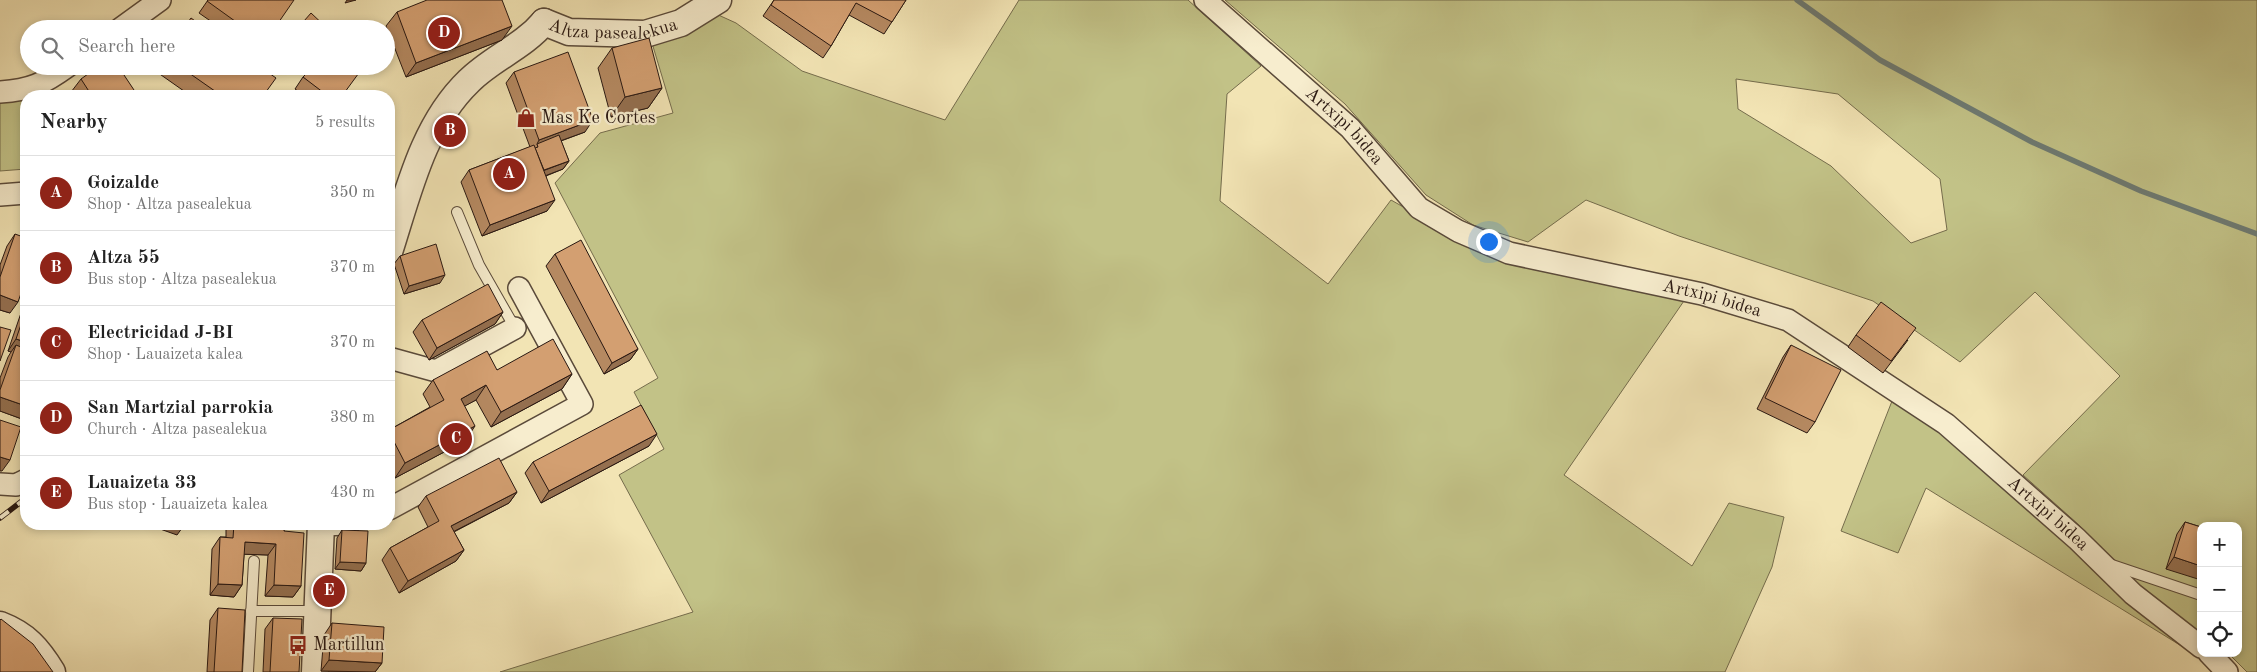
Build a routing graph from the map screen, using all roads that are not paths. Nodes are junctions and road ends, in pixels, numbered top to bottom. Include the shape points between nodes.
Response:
1 (160, 0) edge
2 (718, 0) edge
3 (1205, 0) edge
4 (543, 11) edge
5 (132, 20) edge
6 (55, 75) edge
7 (26, 90) edge
8 (20, 91) edge
9 (0, 92) edge
10 (20, 193) edge
11 (0, 194) edge
12 (457, 212) dead end
13 (395, 233) edge
14 (519, 288) dead end
15 (515, 328) joint
16 (395, 360) edge
17 (20, 482) edge
18 (0, 484) edge
19 (395, 506) edge
20 (321, 530) edge
21 (2101, 561) junction
22 (254, 562) dead end
23 (2197, 594) edge
24 (251, 611) junction
25 (316, 611) junction
26 (0, 625) edge
27 (2197, 644) edge
28 (52, 672) edge
29 (248, 672) edge
30 (315, 672) edge

1 - 5 street
2 - 4 street, Altza pasealekua via 681,23 645,34 569,32
3 - 21 street, Artxipi bidea via 1350,128 1419,208 1458,231 1509,253 1702,294 1788,320 1946,424
4 - 13 street, Altza pasealekua via 531,37 470,79 447,105 426,146
6 - 7 street
8 - 9 street
10 - 11 street
12 - 15 lane via 479,265
14 - 19 street via 582,404
15 - 16 street via 436,371
17 - 18 street
20 - 25 street
21 - 23 lane
21 - 27 street, Artxipi bidea via 2133,594
22 - 24 lane
24 - 25 lane
24 - 29 lane
25 - 30 street
26 - 28 street via 14,631 39,650

